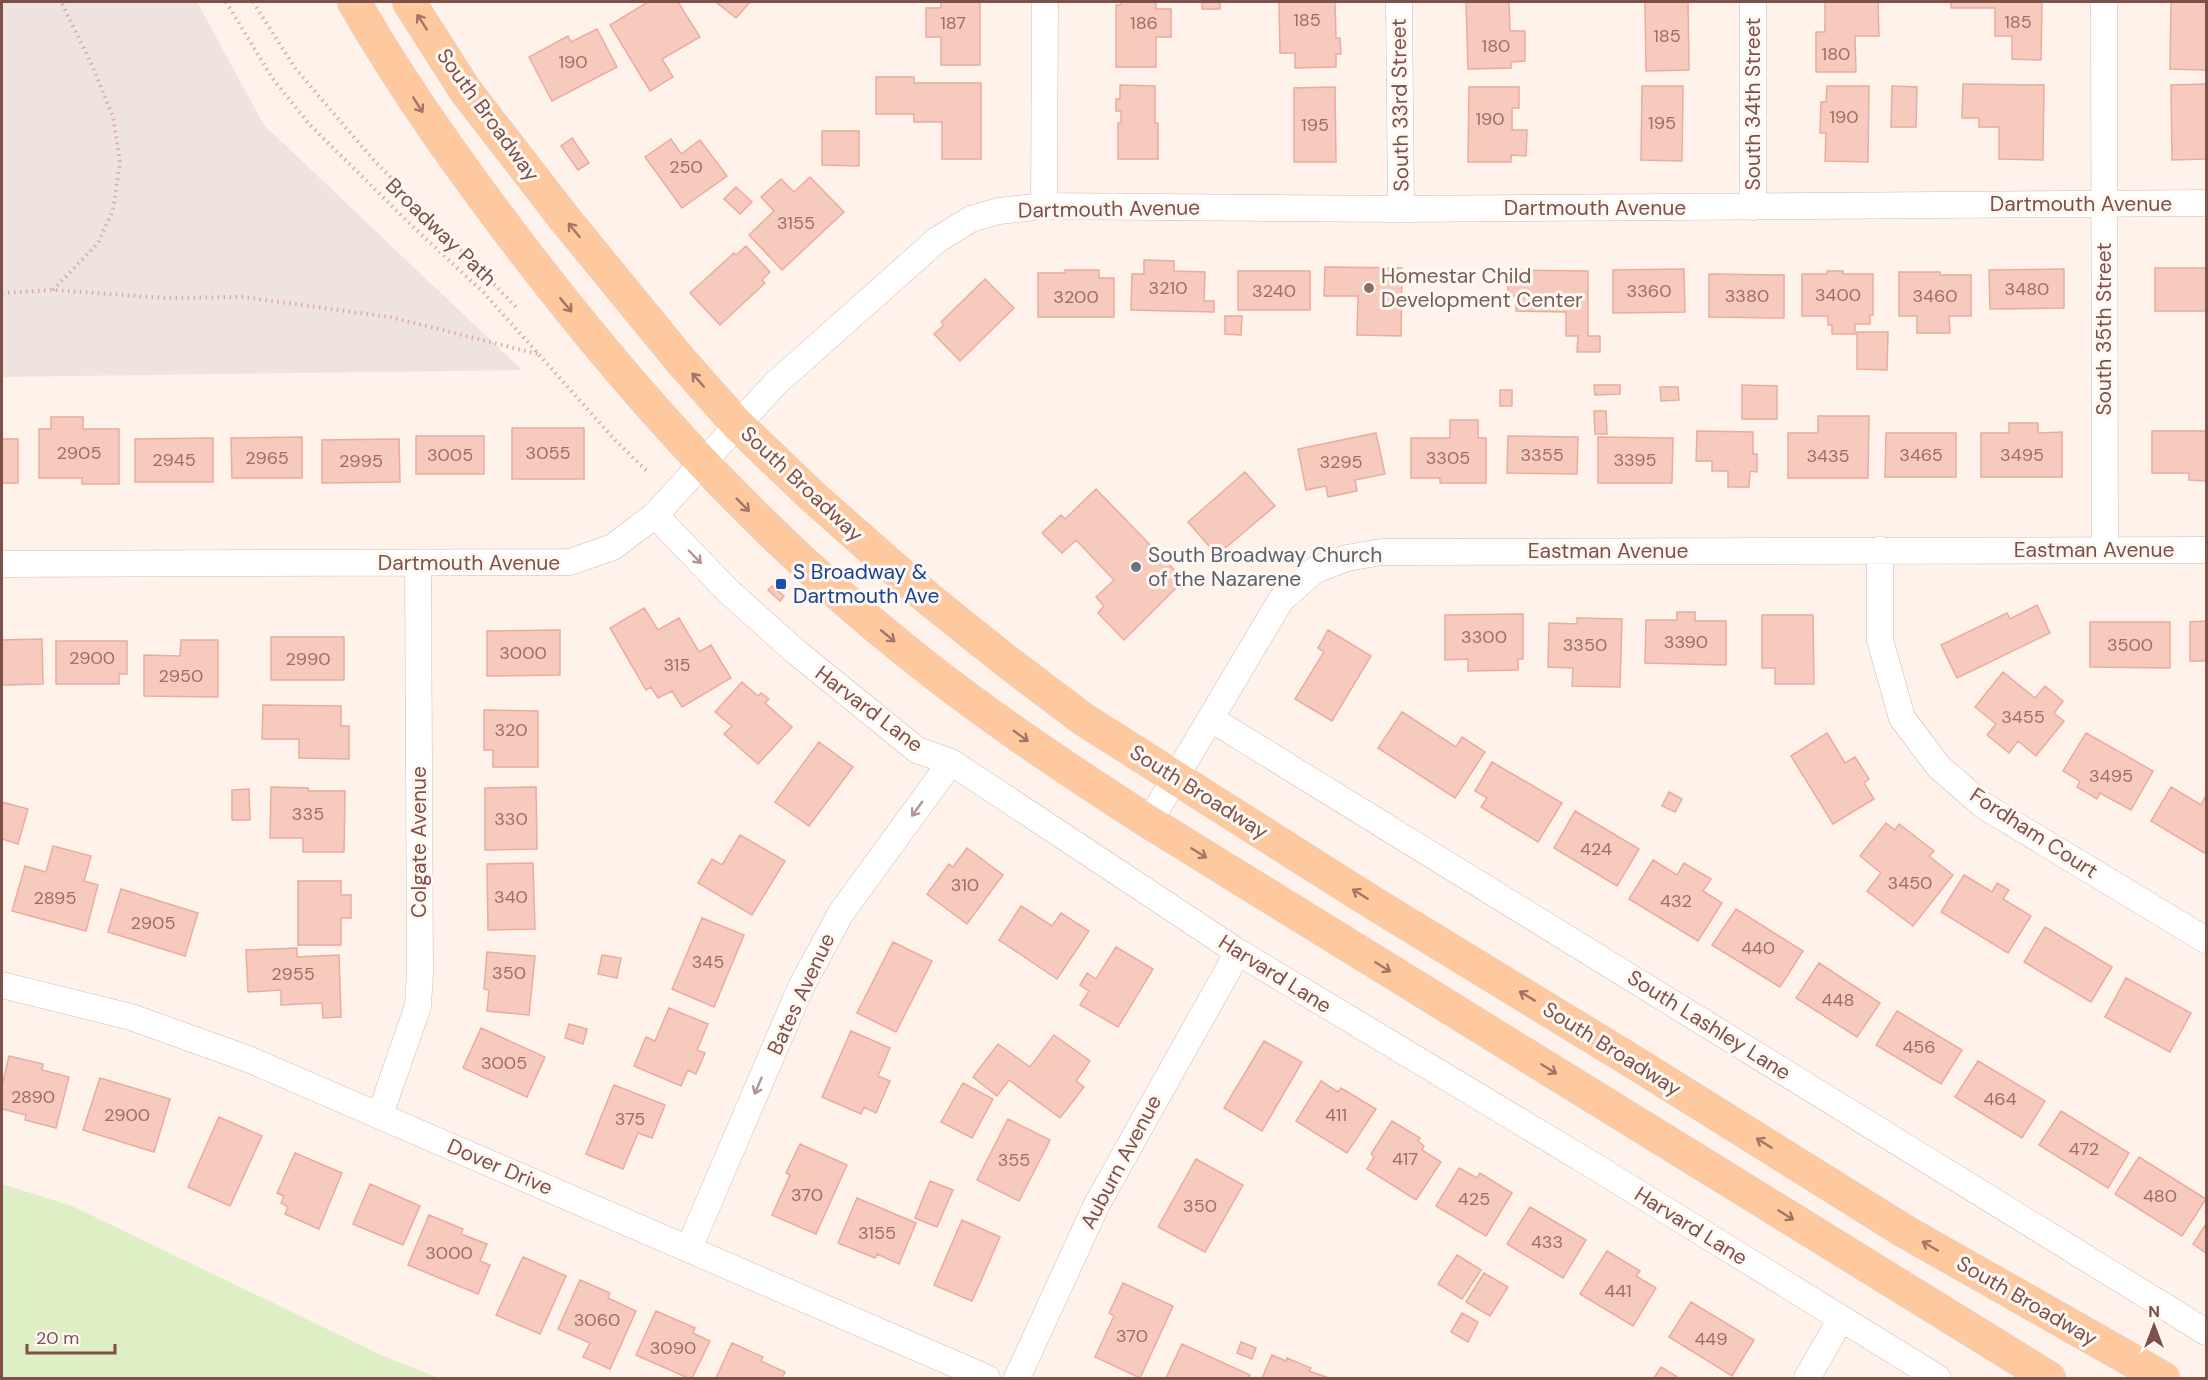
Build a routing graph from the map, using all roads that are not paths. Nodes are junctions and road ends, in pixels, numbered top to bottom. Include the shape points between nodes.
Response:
1 (354, 2) edge
2 (409, 2) edge
3 (1045, 2) edge
4 (1399, 2) edge
5 (1753, 2) edge
6 (2104, 2) edge
7 (2206, 203) edge
8 (2103, 204) junction
9 (1044, 206) junction
10 (1753, 207) junction
11 (1401, 209) junction
12 (737, 424) junction
13 (702, 464) junction
14 (655, 514) junction
15 (2105, 549) junction
16 (1880, 550) junction
17 (2206, 550) edge
18 (418, 563) junction
19 (2, 564) edge
20 (1211, 719) junction
21 (951, 762) junction
22 (1177, 778) junction
23 (1149, 822) junction
24 (2206, 940) edge
25 (1238, 952) junction
26 (2, 985) edge
27 (380, 1115) junction
28 (689, 1248) junction
29 (1841, 1319) junction
30 (2206, 1332) edge
31 (987, 1378) edge
32 (1017, 1378) edge
33 (1807, 1378) edge
34 (1938, 1378) edge
35 (2049, 1378) edge
36 (2163, 1378) edge

1 -> 13 main road via 429,122 492,209 573,314
12 -> 2 main road, South Broadway via 564,218 465,90
3 - 9 street
4 - 11 street, South 33rd Street
5 - 10 street, South 34th Street
6 - 8 street, South 35th Street
7 - 8 street, Dartmouth Avenue
8 - 10 street, Dartmouth Avenue
8 - 15 street, South 35th Street
9 - 11 street, Dartmouth Avenue
9 - 12 street, Dartmouth Avenue via 971,219 937,240 776,383
10 - 11 street, Dartmouth Avenue
12 - 13 street, Dartmouth Avenue
12 - 22 main road, South Broadway via 938,607 1083,719
13 - 14 street, Dartmouth Avenue
13 -> 23 main road via 789,550 918,660 1071,771
14 - 18 street, Dartmouth Avenue via 613,547 570,562
14 -> 21 street, Harvard Lane via 728,591 795,651 917,750
15 - 16 street, Eastman Avenue
15 - 17 street, Eastman Avenue
16 - 20 street, Eastman Avenue via 1382,552 1347,558 1315,570 1281,600
16 - 24 street, Fordham Court via 1881,640 1902,718 1939,766 1984,806
18 - 19 street, Dartmouth Avenue
18 - 27 street, Colgate Avenue via 418,1006
20 - 22 street, Eastman Avenue
20 - 30 street, South Lashley Lane
21 - 25 street, Harvard Lane
21 -> 28 street, Bates Avenue via 835,924 801,987
22 - 23 street, Eastman Avenue
36 -> 22 main road, South Broadway via 1904,1231
23 -> 35 main road
25 - 29 street, Harvard Lane
25 - 32 street, Auburn Avenue via 1097,1204
26 - 27 street, Dover Drive via 131,1017 248,1059
27 - 28 street, Dover Drive
28 - 31 street, Dover Drive
29 - 33 street
29 - 34 street, Harvard Lane

